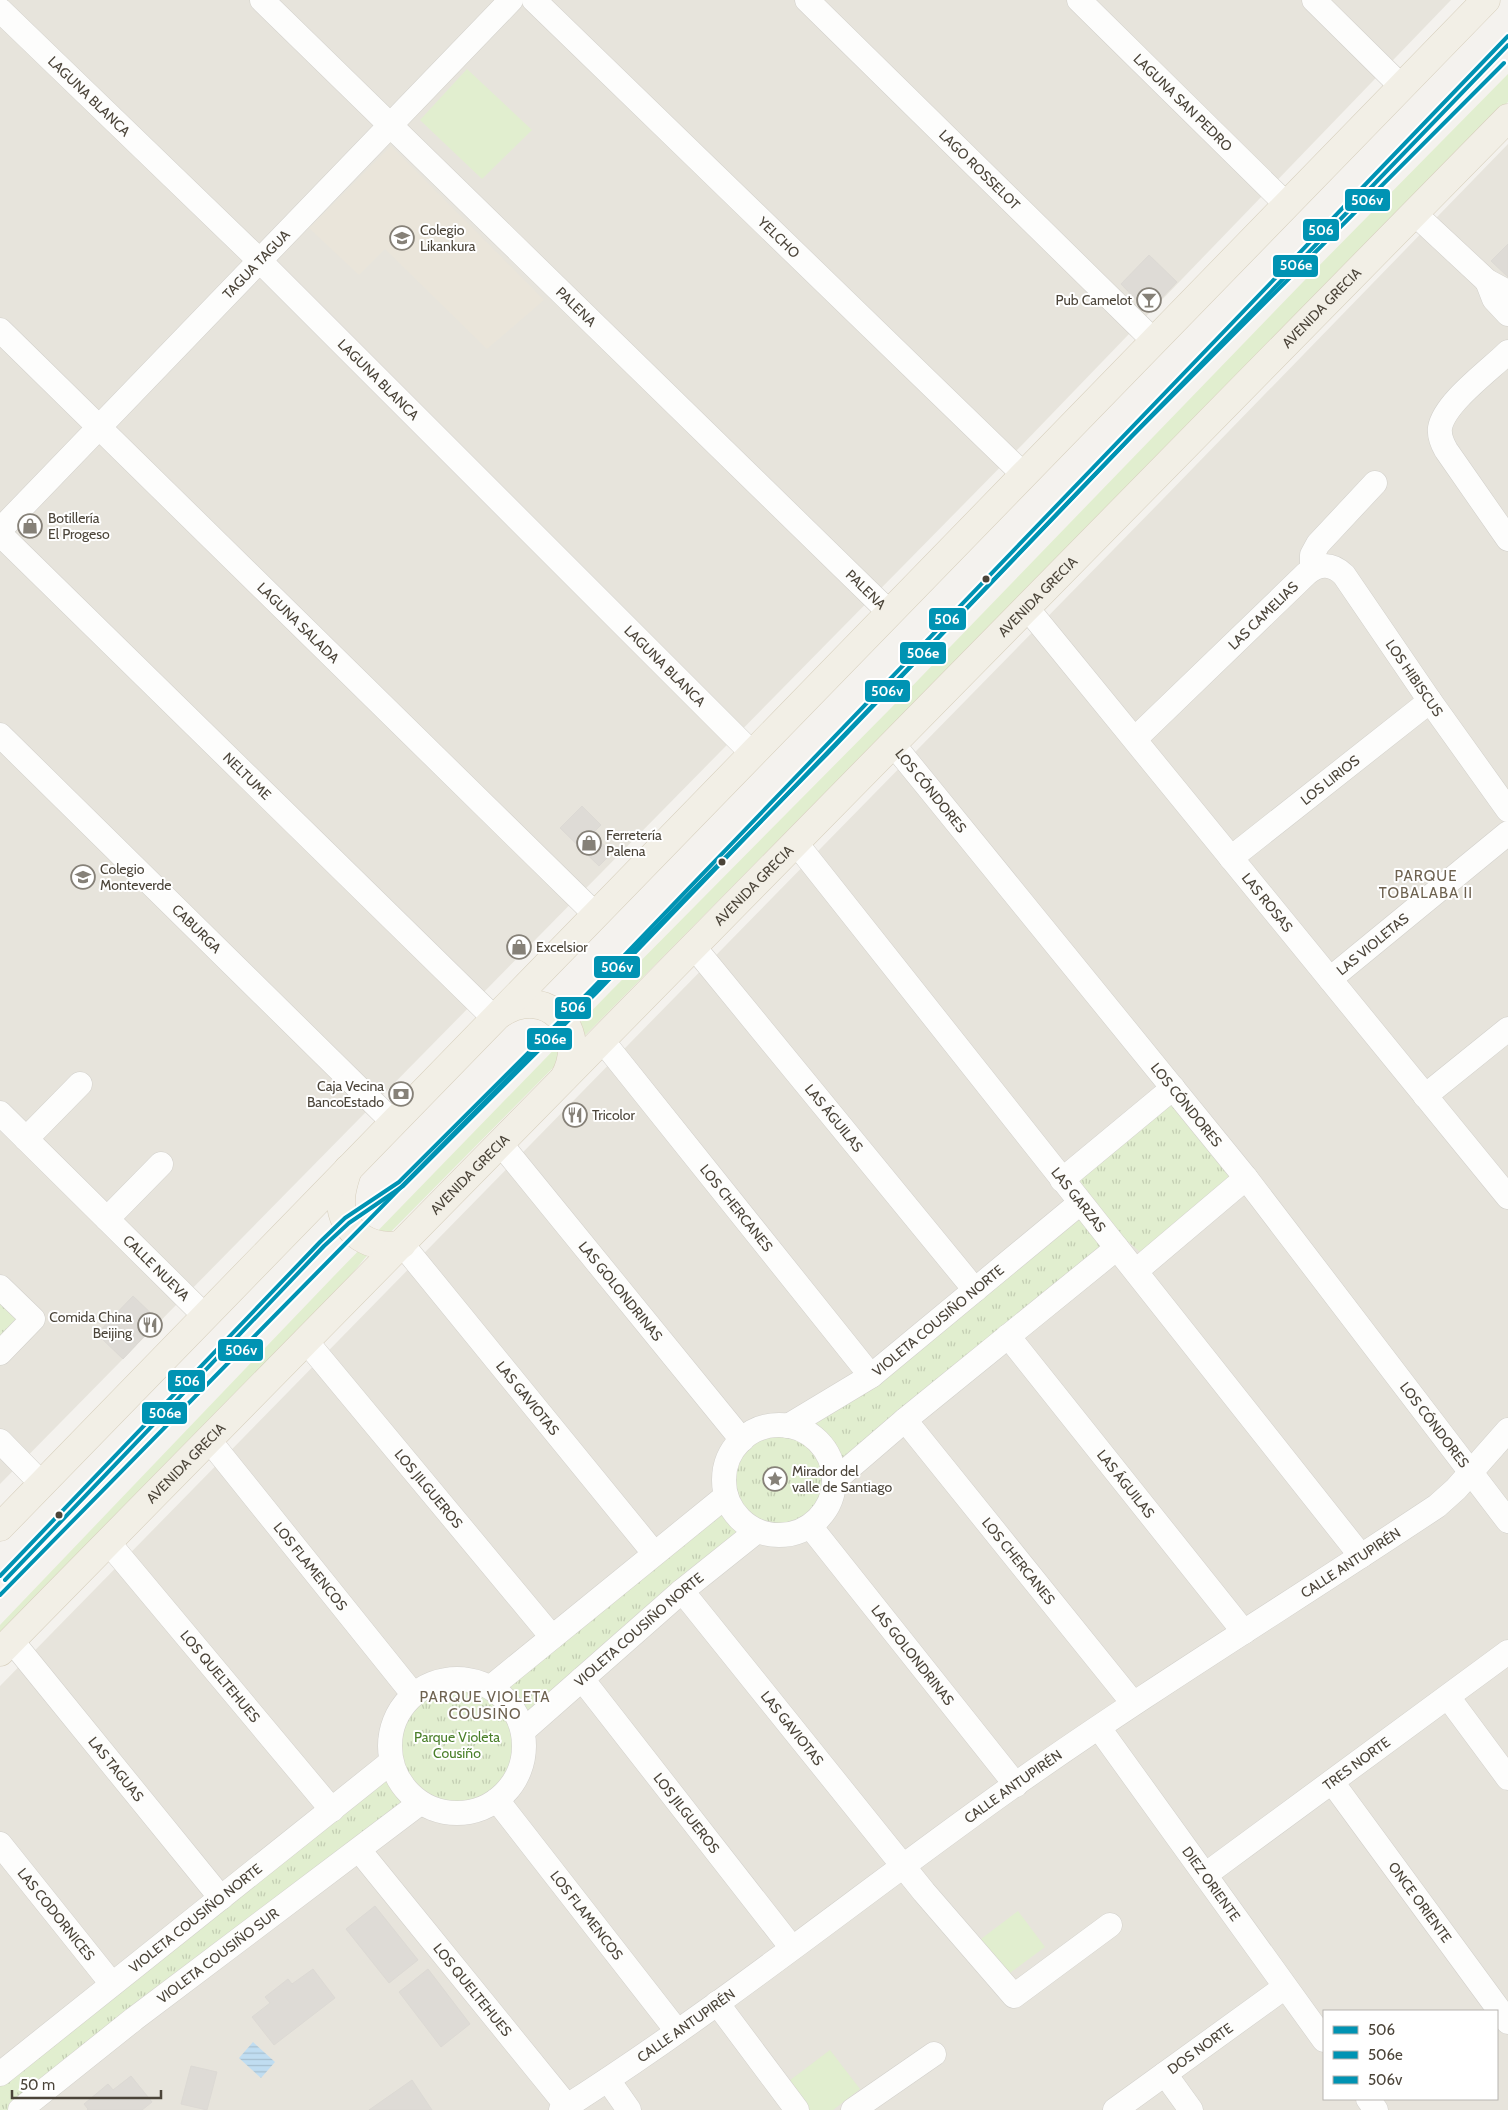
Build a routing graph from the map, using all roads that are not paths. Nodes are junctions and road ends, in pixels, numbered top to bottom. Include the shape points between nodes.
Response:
1 (262, 0) edge
2 (511, 0) edge
3 (534, 0) edge
4 (807, 0) edge
5 (1079, 0) edge
6 (1314, 0) edge
7 (1484, 1) edge
8 (0, 10) edge
9 (1402, 86) junction
10 (1508, 118) edge
11 (390, 125) junction
12 (1287, 204) junction
13 (1414, 213) junction
14 (260, 261) junction
15 (1498, 287) edge
16 (1508, 314) edge
17 (0, 330) edge
18 (1154, 341) junction
19 (1508, 352) edge
20 (99, 427) junction
21 (1024, 474) junction
22 (1375, 483) dead end
23 (0, 530) edge
24 (0, 534) edge
25 (1508, 539) edge
26 (1312, 569) junction
27 (1027, 608) junction
28 (889, 612) junction
29 (1430, 701) junction
30 (0, 735) edge
31 (1135, 739) junction
32 (893, 744) junction
33 (752, 753) junction
34 (1508, 810) edge
35 (1508, 833) edge
36 (796, 843) junction
37 (1231, 858) junction
38 (595, 914) junction
39 (694, 947) junction
40 (1330, 979) junction
41 (495, 1019) junction
42 (1508, 1029) edge
43 (602, 1040) junction
44 (80, 1084) dead end
45 (555, 1088) junction
46 (1173, 1088) junction
47 (1425, 1096) junction
48 (0, 1113) edge
49 (393, 1122) junction
50 (26, 1139) junction
51 (500, 1144) junction
52 (160, 1164) dead end
53 (348, 1169) junction
54 (1246, 1178) junction
55 (1062, 1180) junction
56 (1508, 1197) edge
57 (1080, 1202) junction
58 (107, 1219) junction
59 (402, 1244) junction
60 (1117, 1248) junction
61 (1136, 1271) junction
62 (0, 1287) edge
63 (975, 1290) junction
64 (205, 1316) junction
65 (1008, 1336) junction
66 (306, 1341) junction
67 (0, 1353) edge
68 (871, 1376) junction
69 (905, 1420) junction
70 (788, 1426) junction
71 (1508, 1430) edge
72 (209, 1440) junction
73 (742, 1440) junction
74 (0, 1441) edge
75 (1471, 1472) junction
76 (834, 1481) junction
77 (42, 1484) junction
78 (726, 1496) junction
79 (1508, 1521) edge
80 (810, 1526) junction
81 (0, 1527) edge
82 (757, 1531) junction
83 (108, 1542) junction
84 (654, 1553) junction
85 (1361, 1556) junction
86 (682, 1592) junction
87 (1244, 1632) junction
88 (552, 1637) junction
89 (6, 1647) edge
90 (1508, 1652) edge
91 (582, 1679) junction
92 (491, 1687) junction
93 (413, 1694) junction
94 (1448, 1697) junction
95 (1133, 1703) junction
96 (1099, 1728) junction
97 (523, 1731) junction
98 (391, 1762) junction
99 (1508, 1778) edge
100 (1332, 1782) junction
101 (1016, 1785) junction
102 (497, 1800) junction
103 (420, 1803) junction
104 (332, 1810) junction
105 (0, 1844) edge
106 (359, 1850) junction
107 (904, 1866) junction
108 (1205, 1875) junction
109 (221, 1898) junction
110 (1110, 1925) dead end
111 (792, 1948) junction
112 (112, 1984) junction
113 (1285, 1987) junction
114 (717, 2003) junction
115 (1508, 2022) edge
116 (677, 2031) junction
117 (1323, 2039) edge
118 (934, 2054) dead end
119 (2, 2069) edge
120 (1165, 2074) junction
121 (608, 2080) junction
122 (564, 2108) edge
123 (20, 2110) edge
124 (629, 2110) edge
125 (797, 2110) edge
126 (853, 2110) edge
127 (1115, 2110) edge
128 (1191, 2110) edge

1 - 11 street, PALENA
2 - 11 street, TAGUA TAGUA
3 - 21 street, YELCHO
4 - 18 street, LAGO ROSSELOT
5 - 12 street, LAGUNA SAN PEDRO
6 - 9 street
7 - 9 main road
8 - 14 street, LAGUNA BLANCA
9 - 12 main road
10 - 13 main road, AVENIDA GRECIA
11 - 14 street, TAGUA TAGUA
11 - 28 street, PALENA
12 - 18 main road
13 - 15 street
13 - 27 main road, AVENIDA GRECIA
14 - 20 street, TAGUA TAGUA
14 - 33 street, LAGUNA BLANCA
15 - 16 street via 1494,299
17 - 20 street, LAGUNA SALADA
18 - 21 main road
19 - 25 street via 1452,406 1442,420 1440,435 1446,450
20 - 23 street, TAGUA TAGUA
20 - 38 street, LAGUNA SALADA
21 - 28 main road
22 - 26 street via 1318,544 1312,555
24 - 41 street, NELTUME
26 - 29 street, LOS HIBISCUS via 1333,566 1344,575
26 - 31 street, LAS CAMELIAS
27 - 31 street, LAS ROSAS
27 - 32 main road, AVENIDA GRECIA
28 - 33 main road
29 - 34 street, LOS HIBISCUS
29 - 37 street, LOS LIRIOS
30 - 49 street, CABURGA
31 - 37 street, LAS ROSAS
32 - 36 main road, AVENIDA GRECIA
32 - 46 street, LOS CÓNDORES
33 - 38 main road
35 - 40 street, LAS VIOLETAS
36 - 39 main road, AVENIDA GRECIA
36 - 55 street, LAS GARZAS
37 - 40 street, LAS ROSAS
38 - 41 main road
39 - 43 main road, AVENIDA GRECIA
39 - 63 street, LAS ÁGUILAS
40 - 47 street, LAS ROSAS
41 - 45 main road via 509,1008 534,1004 550,1009 562,1019 571,1033 573,1057 564,1078
41 - 49 main road
42 - 47 street
43 - 45 main road, AVENIDA GRECIA
43 - 68 street, LOS CHERCANES
44 - 50 street
45 - 51 main road, AVENIDA GRECIA
46 - 54 street, LOS CÓNDORES
46 - 55 street
47 - 56 street, LAS ROSAS
48 - 50 street, CALLE NUEVA
49 - 53 main road
50 - 58 street, CALLE NUEVA
51 - 59 main road, AVENIDA GRECIA
51 - 73 street, LAS GOLONDRINAS
52 - 58 street
53 - 59 main road via 341,1199 342,1212 349,1226 370,1242 390,1246
53 - 64 main road
54 - 61 street
54 - 75 street, LOS CÓNDORES
55 - 57 street, LAS GARZAS
57 - 60 street, LAS GARZAS
57 - 63 street, VIOLETA COUSIÑO NORTE
58 - 64 street, CALLE NUEVA
59 - 66 main road, AVENIDA GRECIA
59 - 84 street, LAS GAVIOTAS
60 - 61 street, LAS GARZAS
60 - 65 street
61 - 85 street, LAS GARZAS
62 - 67 street via 33,1319
63 - 68 street, VIOLETA COUSIÑO NORTE
64 - 77 main road
65 - 69 street
65 - 87 street, LAS ÁGUILAS
66 - 72 main road, AVENIDA GRECIA
66 - 88 street, LOS JILGUEROS
68 - 70 street, VIOLETA COUSIÑO NORTE
69 - 76 street
69 - 95 street, LOS CHERCANES
70 - 73 street via 771,1426
70 - 76 street via 803,1430 816,1439 833,1466
71 - 75 street, CALLE ANTUPIRÉN
72 - 83 main road, AVENIDA GRECIA
72 - 93 street, LOS FLAMENCOS
73 - 78 street via 726,1466
74 - 77 street
75 - 79 street, LOS CÓNDORES
75 - 85 street, CALLE ANTUPIRÉN via 1437,1506
76 - 80 street via 831,1499 823,1514
77 - 81 main road
78 - 82 street via 743,1522
78 - 84 street
80 - 82 street via 793,1534
80 - 101 street, LAS GOLONDRINAS
82 - 86 street, VIOLETA COUSIÑO NORTE
83 - 89 main road, AVENIDA GRECIA
83 - 104 street, LOS QUELTEHUES
84 - 88 street
85 - 87 street, CALLE ANTUPIRÉN
86 - 91 street, VIOLETA COUSIÑO NORTE
86 - 107 street, LAS GAVIOTAS
87 - 95 street, CALLE ANTUPIRÉN
88 - 92 street
89 - 109 street, LAS TAGUAS
90 - 94 street, TRES NORTE
91 - 97 street, VIOLETA COUSIÑO NORTE
91 - 111 street, LOS JILGUEROS
92 - 93 street via 465,1678 437,1680
92 - 97 street via 512,1706
93 - 98 street via 392,1725
94 - 99 street
94 - 100 street, TRES NORTE
95 - 96 street, CALLE ANTUPIRÉN
96 - 101 street, CALLE ANTUPIRÉN
96 - 108 street, DIEZ ORIENTE
97 - 102 street via 524,1757 515,1781
98 - 103 street via 401,1786
98 - 104 street, VIOLETA COUSIÑO NORTE
100 - 108 street, TRES NORTE
100 - 115 street, ONCE ORIENTE
101 - 107 street, CALLE ANTUPIRÉN
102 - 103 street via 473,1812 446,1813
102 - 116 street, LOS FLAMENCOS
103 - 106 street, VIOLETA COUSIÑO SUR
104 - 109 street, VIOLETA COUSIÑO NORTE
105 - 112 street, LAS CODORNICES
106 - 122 street, LOS QUELTEHUES
106 - 123 street, VIOLETA COUSIÑO SUR via 134,2019
107 - 110 street, LAS GAVIOTAS via 1014,1996
107 - 111 street, CALLE ANTUPIRÉN
108 - 113 street, DIEZ ORIENTE
109 - 112 street, VIOLETA COUSIÑO NORTE
111 - 114 street, CALLE ANTUPIRÉN
112 - 119 street, VIOLETA COUSIÑO NORTE
113 - 117 street, DIEZ ORIENTE
113 - 120 street, DOS NORTE
114 - 116 street, CALLE ANTUPIRÉN
114 - 125 street
116 - 121 street, CALLE ANTUPIRÉN
118 - 126 street
120 - 127 street, DOS NORTE
120 - 128 street
121 - 122 street, CALLE ANTUPIRÉN
121 - 124 street

